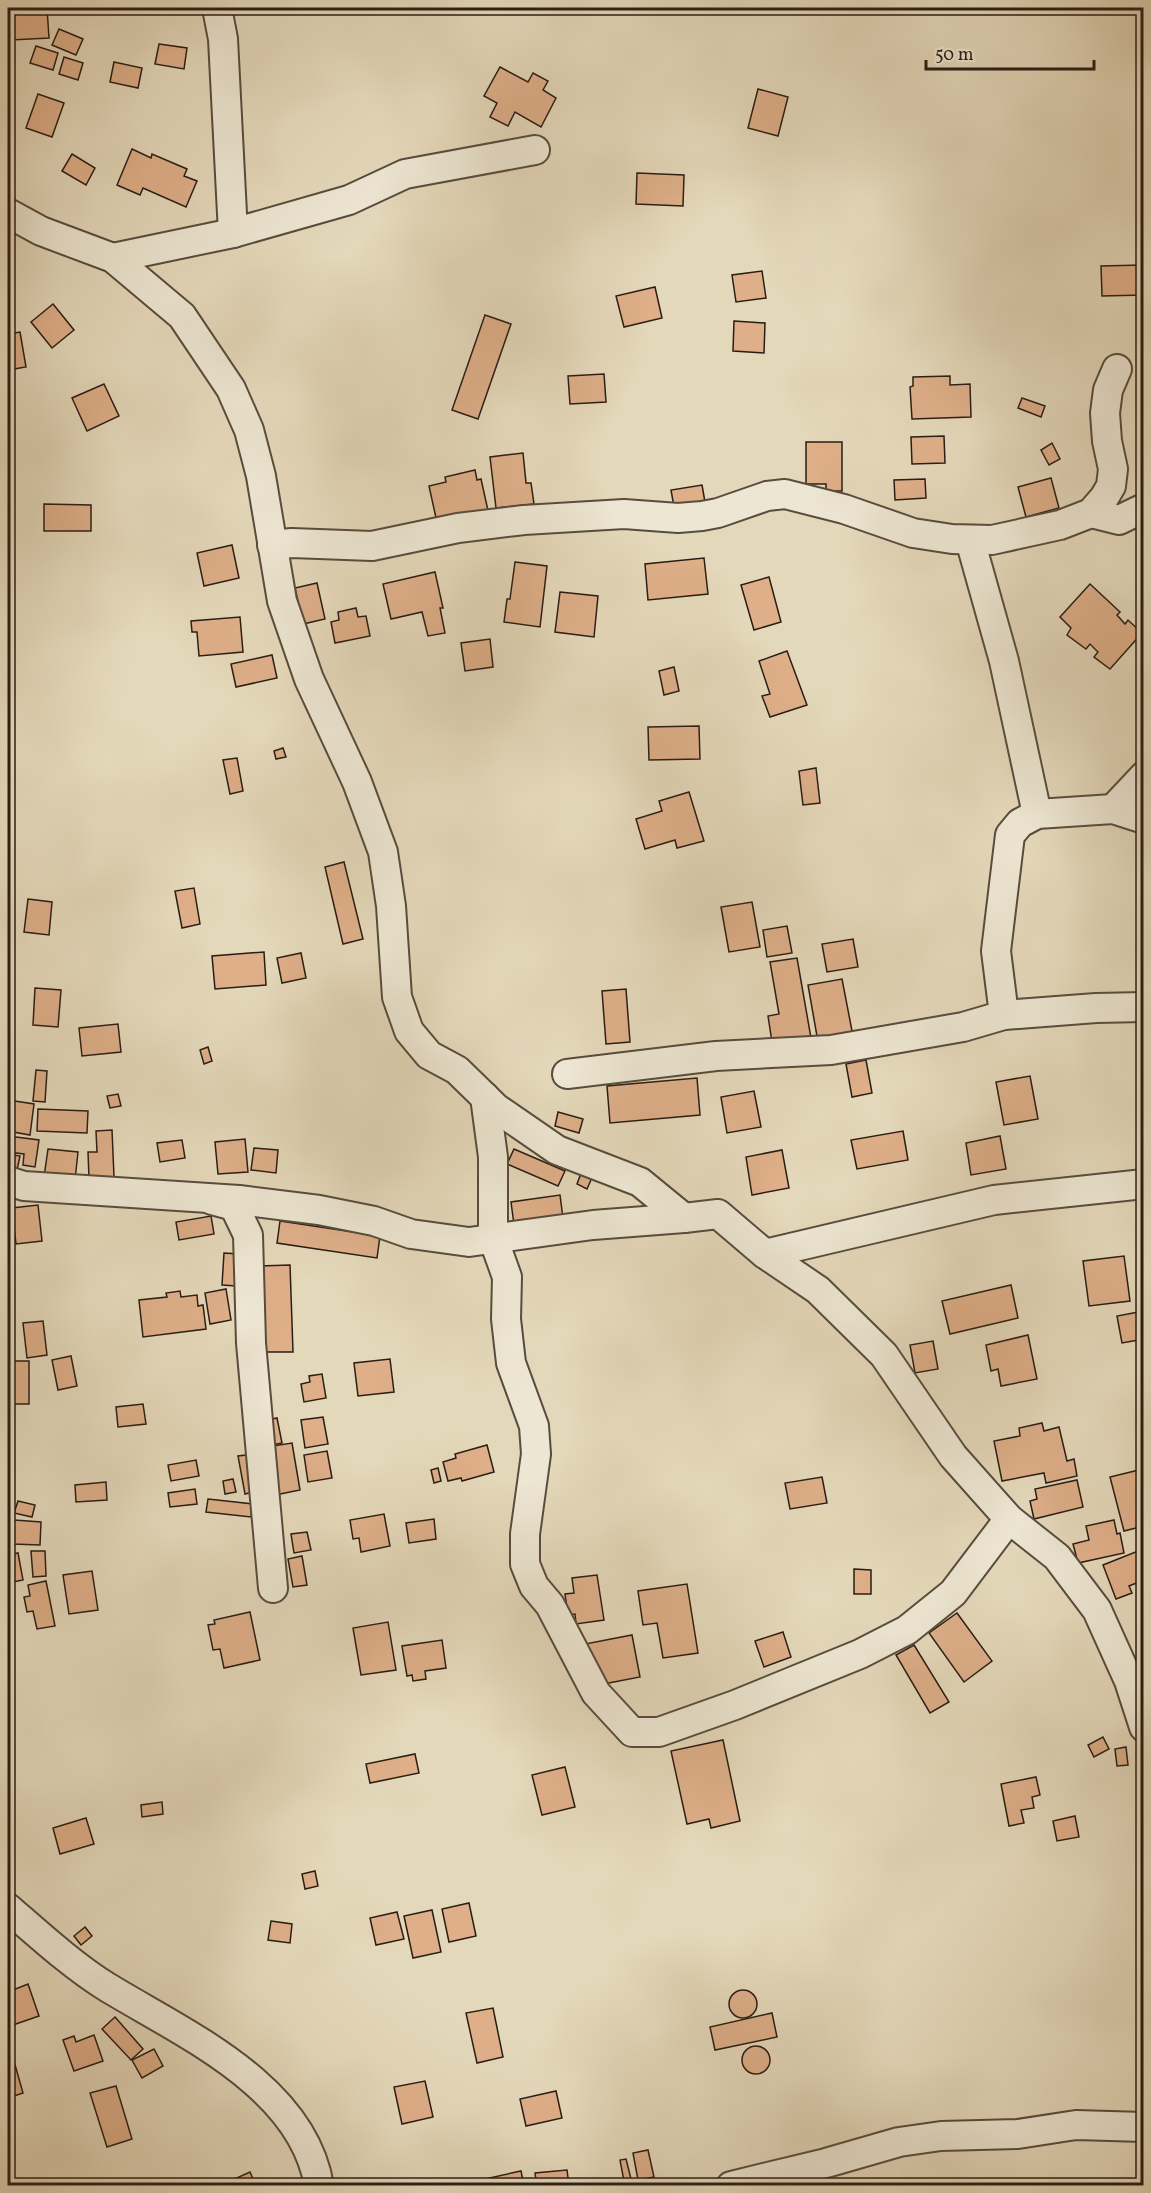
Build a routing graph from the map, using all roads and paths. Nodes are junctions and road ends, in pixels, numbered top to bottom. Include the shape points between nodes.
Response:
1 (217, 8) edge
2 (535, 150) dead end
3 (8, 213) edge
4 (233, 233) junction
5 (113, 258) junction
6 (1117, 369) dead end
7 (1143, 508) edge
8 (1091, 513) junction
9 (970, 540) junction
10 (272, 545) junction
11 (1143, 776) edge
12 (1113, 809) junction
13 (1037, 814) junction
14 (1143, 819) edge
15 (1143, 1007) edge
16 (1004, 1015) junction
17 (567, 1074) dead end
18 (485, 1097) junction
19 (8, 1180) edge
20 (1143, 1184) edge
21 (207, 1199) junction
22 (684, 1218) junction
23 (493, 1238) junction
24 (765, 1254) junction
25 (1009, 1520) junction
26 (273, 1588) dead end
27 (1143, 1727) edge
28 (8, 1908) edge
29 (1143, 2127) edge
30 (319, 2186) edge
31 (731, 2186) edge

1 - 4 street via 224,39
2 - 4 street via 405,174 349,200
3 - 5 street via 41,231
4 - 5 street
5 - 10 street via 182,316 231,389 249,430
6 - 8 street via 1108,390 1105,413 1113,469 1111,486
7 - 8 street via 1119,520
8 - 9 street via 1060,525 992,540
9 - 10 street via 913,533 785,494 702,516 624,514 524,520 458,528 372,546
9 - 13 street via 1004,661
10 - 18 street via 282,601 309,679 357,782 382,852 391,906 398,997 409,1031 429,1055 457,1070
11 - 12 street
12 - 13 street
12 - 14 street
13 - 16 street via 1020,823 1010,835 996,951
15 - 16 street
16 - 17 street via 963,1027 831,1050 716,1056
18 - 22 street via 557,1150 640,1182
18 - 23 street via 493,1157
19 - 21 street via 24,1186
20 - 24 street via 994,1200
21 - 23 street via 319,1210 374,1221 411,1234 468,1242
21 - 26 street via 234,1206 248,1235 251,1343
22 - 23 street
22 - 24 street via 718,1214
23 - 25 street via 507,1277 511,1363 534,1426 536,1454 525,1564 596,1693 632,1732 659,1732 735,1705 860,1654 907,1630 953,1593
24 - 25 street via 818,1290 884,1355 953,1456
25 - 27 street via 1057,1557 1097,1610 1129,1681
28 - 30 street via 105,1986 223,2055 269,2096 301,2134 316,2165
29 - 31 street via 1076,2125 1018,2134 940,2136 899,2142

